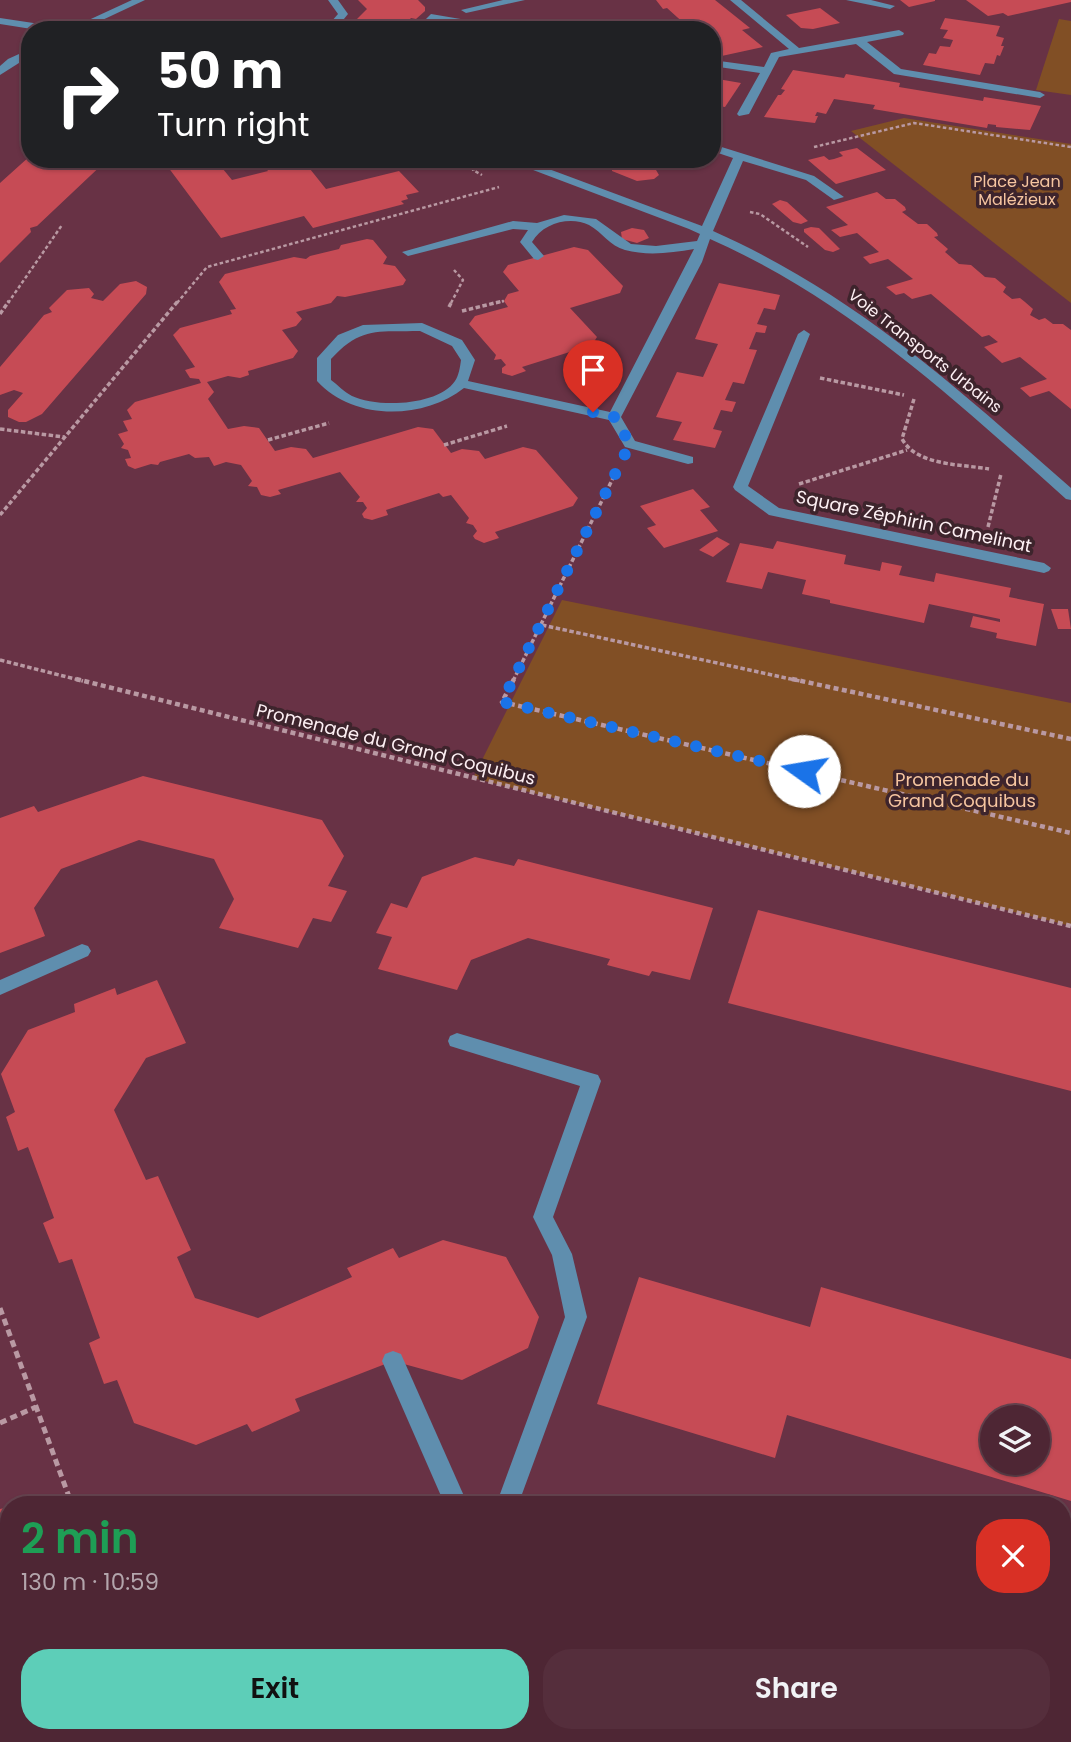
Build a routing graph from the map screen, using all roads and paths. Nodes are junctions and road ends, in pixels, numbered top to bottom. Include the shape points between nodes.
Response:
1 (140, 0) edge
2 (333, 0) edge
3 (457, 0) edge
4 (520, 0) edge
5 (734, 0) edge
6 (851, 0) edge
7 (890, 6) dead end
8 (466, 10) junction
9 (0, 21) edge
10 (92, 21) edge
11 (337, 21) edge
12 (428, 21) edge
13 (456, 21) joint
14 (21, 24) edge
15 (900, 33) dead end
16 (858, 40) junction
17 (797, 51) junction
18 (21, 56) edge
19 (0, 60) edge
20 (12, 61) junction
21 (21, 62) edge
22 (721, 64) edge
23 (767, 71) junction
24 (0, 72) edge
25 (1040, 95) dead end
26 (743, 114) dead end
27 (1071, 147) edge
28 (802, 149) dead end
29 (721, 151) edge
30 (740, 156) junction
31 (476, 168) edge
32 (532, 168) edge
33 (838, 197) dead end
34 (62, 225) dead end
35 (538, 227) junction
36 (705, 238) junction
37 (433, 246) junction
38 (408, 252) dead end
39 (538, 256) dead end
40 (504, 301) dead end
41 (0, 314) edge
42 (444, 316) junction
43 (436, 333) junction
44 (804, 334) dead end
45 (788, 372) junction
46 (461, 383) junction
47 (380, 408) junction
48 (614, 417) junction
49 (0, 429) edge
50 (65, 437) junction
51 (268, 440) dead end
52 (630, 444) junction
53 (908, 450) junction
54 (688, 460) dead end
55 (1071, 496) edge
56 (754, 498) junction
57 (0, 515) edge
58 (981, 555) junction
59 (1044, 568) dead end
60 (542, 625) junction
61 (0, 660) edge
62 (1071, 739) edge
63 (1071, 833) edge
64 (1071, 926) edge
65 (82, 951) dead end
66 (0, 988) edge
67 (457, 1041) dead end
68 (0, 1308) edge
69 (393, 1361) dead end
70 (36, 1407) junction
71 (0, 1423) edge
72 (69, 1496) edge
73 (453, 1496) edge
74 (510, 1496) edge

1 - 10 street
2 - 11 street via 343,14
3 - 8 street
4 - 8 street
5 - 17 street
6 - 7 street
8 - 13 street
9 - 14 street
12 - 13 street via 431,17
15 - 16 street
16 - 17 street
16 - 25 street via 898,72
17 - 23 street via 775,55
18 - 20 street
19 - 20 street
20 - 21 street
20 - 24 street
22 - 23 street
23 - 26 street
27 - 28 path via 914,123
29 - 30 street
30 - 33 street via 810,178
30 - 36 street
31 - 50 path via 502,186 207,267
32 - 36 street, Voie Transports Urbains
34 - 41 path
35 - 36 street via 565,219 591,221 624,247 645,250
35 - 37 street via 513,225
35 - 39 street via 526,242
36 - 48 street
36 - 55 street, Voie Transports Urbains via 801,280 864,321
37 - 38 street
37 - 42 path via 463,280
40 - 42 path
42 - 43 path
43 - 46 street via 457,342 468,360
43 - 47 street via 422,327 368,328 343,338 324,358 324,381 346,399
44 - 45 street
45 - 53 path via 914,397 902,439
45 - 56 street via 740,487
46 - 47 street via 425,404
46 - 48 street
47 - 51 path
48 - 52 street
49 - 50 path
50 - 57 path
52 - 54 street
52 - 60 path
53 - 56 path
53 - 58 path via 921,457 1002,471
56 - 58 street, Square Zéphirin Camelinat via 774,512
58 - 59 street, Square Zéphirin Camelinat
60 - 62 path
60 - 63 path via 502,702
61 - 64 path, Promenade du Grand Coquibus
65 - 66 street
67 - 74 street via 591,1081 543,1217 562,1254 576,1317
68 - 70 path
69 - 73 street
70 - 71 path
70 - 72 path

